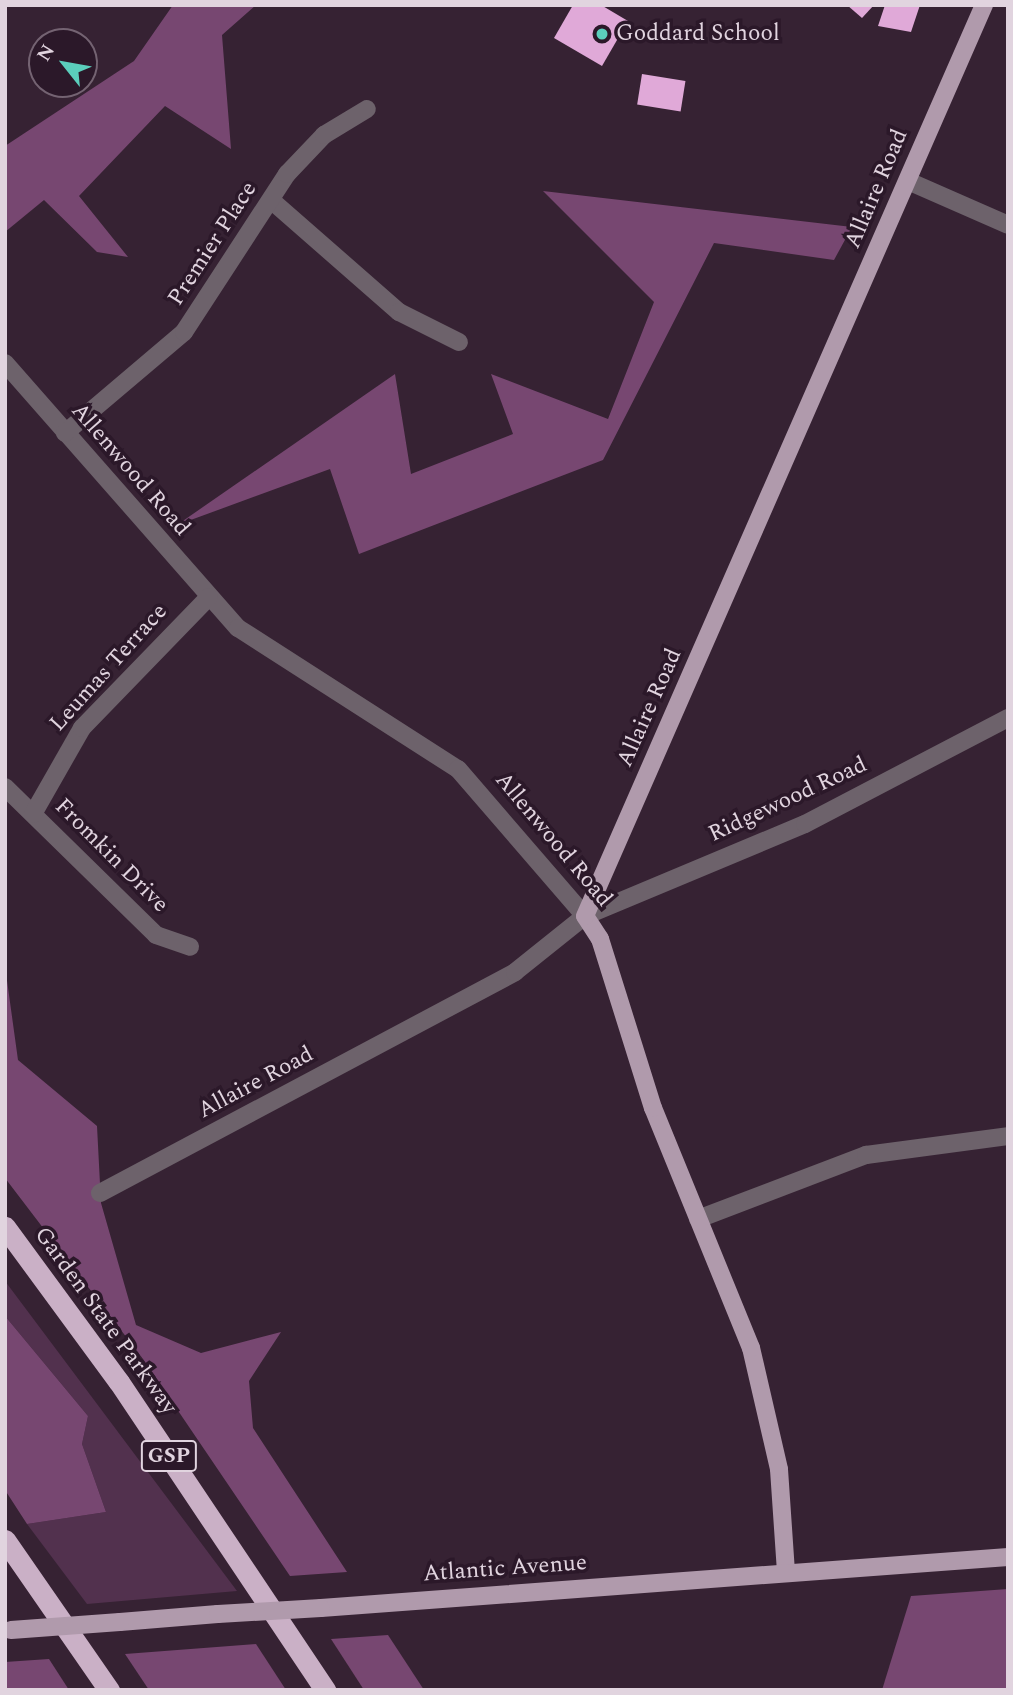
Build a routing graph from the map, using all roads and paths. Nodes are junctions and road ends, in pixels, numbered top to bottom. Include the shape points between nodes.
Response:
1 (984, 5) edge
2 (367, 109) dead end
3 (908, 181) junction
4 (271, 200) junction
5 (1008, 225) edge
6 (459, 342) dead end
7 (5, 363) edge
8 (65, 433) junction
9 (209, 597) junction
10 (1008, 718) edge
11 (5, 787) edge
12 (33, 814) junction
13 (585, 916) junction
14 (190, 947) dead end
15 (1008, 1136) edge
16 (100, 1193) dead end
17 (698, 1219) junction
18 (5, 1227) edge
19 (5, 1540) edge
20 (1008, 1557) edge
21 (786, 1572) junction
22 (8, 1630) edge
23 (109, 1690) edge
24 (325, 1690) edge

1 - 3 main road, Allaire Road
2 - 4 street, Premier Place via 324,135
3 - 5 street
3 - 13 main road, Allaire Road
4 - 6 street via 399,312
4 - 8 street, Premier Place via 184,332
7 - 8 street, Allenwood Road
8 - 9 street, Allenwood Road
9 - 12 street, Leumas Terrace via 82,728
9 - 13 street, Allenwood Road via 256,642 458,769
10 - 13 street, Ridgewood Road via 804,824
11 - 12 street, Fromkin Drive
12 - 14 street, Fromkin Drive via 156,935
13 - 16 street, Allaire Road via 515,972
13 - 17 main road, Allenwood Road via 600,939 653,1108
15 - 17 street via 866,1155
17 - 21 main road, Allenwood Road via 763,1389 779,1469
18 - 24 highway, Garden State Parkway / GSP via 127,1394
19 - 23 highway
20 - 21 main road, Atlantic Avenue
21 - 22 main road, Atlantic Avenue, bridge

